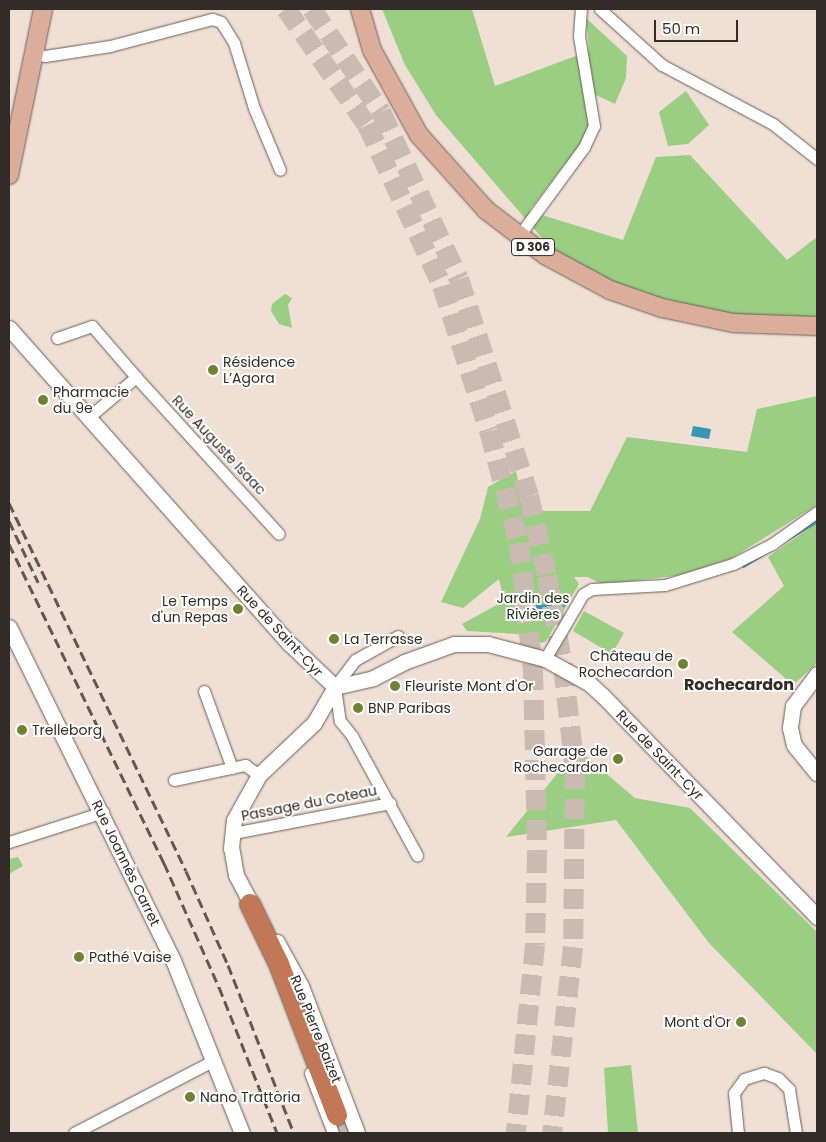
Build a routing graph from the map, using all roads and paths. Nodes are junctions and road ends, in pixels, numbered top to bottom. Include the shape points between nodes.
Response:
1 (43, 9) edge
2 (360, 9) edge
3 (581, 9) edge
4 (600, 9) edge
5 (34, 54) junction
6 (817, 158) edge
7 (280, 170) dead end
8 (9, 175) edge
9 (518, 236) junction
10 (817, 326) edge
11 (9, 328) edge
12 (58, 338) dead end
13 (136, 377) junction
14 (89, 417) junction
15 (817, 512) edge
16 (279, 534) dead end
17 (9, 627) edge
18 (398, 636) dead end
19 (545, 659) junction
20 (817, 674) edge
21 (335, 687) junction
22 (204, 691) dead end
23 (232, 768) junction
24 (817, 772) edge
25 (259, 775) junction
26 (174, 780) dead end
27 (390, 803) junction
28 (102, 812) junction
29 (233, 833) junction
30 (9, 842) edge
31 (417, 855) dead end
32 (250, 904) junction
33 (817, 917) edge
34 (214, 1060) junction
35 (335, 1124) tunnel mouth
36 (74, 1133) edge
37 (242, 1133) edge
38 (357, 1133) edge
39 (738, 1133) edge
40 (796, 1133) edge

1 - 5 main road
2 - 9 main road, D 306 via 372,50 419,135 486,210
3 - 9 street via 579,36 594,126 584,147
4 - 6 street via 662,65 773,124
5 - 7 street via 45,56 110,46 212,20 221,22 231,37 254,108
5 - 8 main road
9 - 10 main road, D 306 via 579,275 651,305 733,322
11 - 14 main road, Rue de Saint-Cyr
12 - 13 street, Rue Auguste Isaac via 92,326
13 - 14 street
13 - 16 street, Rue Auguste Isaac
14 - 21 main road, Rue de Saint-Cyr via 296,652
15 - 19 street via 772,544 733,564 665,585 592,589 583,594
17 - 28 main road, Rue Joannès Carret
18 - 21 street via 355,660
19 - 21 main road, Rue de Saint-Cyr via 488,644 454,644 404,662 373,678
19 - 33 main road, Rue de Saint-Cyr via 590,684 603,696
20 - 24 main road via 793,706 790,728 794,745
21 - 25 main road, Rue Pierre Baizet via 314,723
21 - 27 street via 340,721
22 - 23 street
23 - 25 street via 245,765
23 - 26 street
25 - 29 main road, Rue Pierre Baizet via 244,797 234,820
27 - 29 street, Passage du Coteau
27 - 31 street
28 - 30 street
28 - 34 main road, Rue Joannès Carret via 173,960
29 - 32 main road, Rue Pierre Baizet via 236,875
32 - 35 highway via 279,964
32 - 38 main road, Rue Pierre Baizet via 266,924 302,986
34 - 36 street
34 - 37 main road, Rue Joannès Carret
39 - 40 street via 734,1093 744,1078 764,1073 778,1078 789,1089

